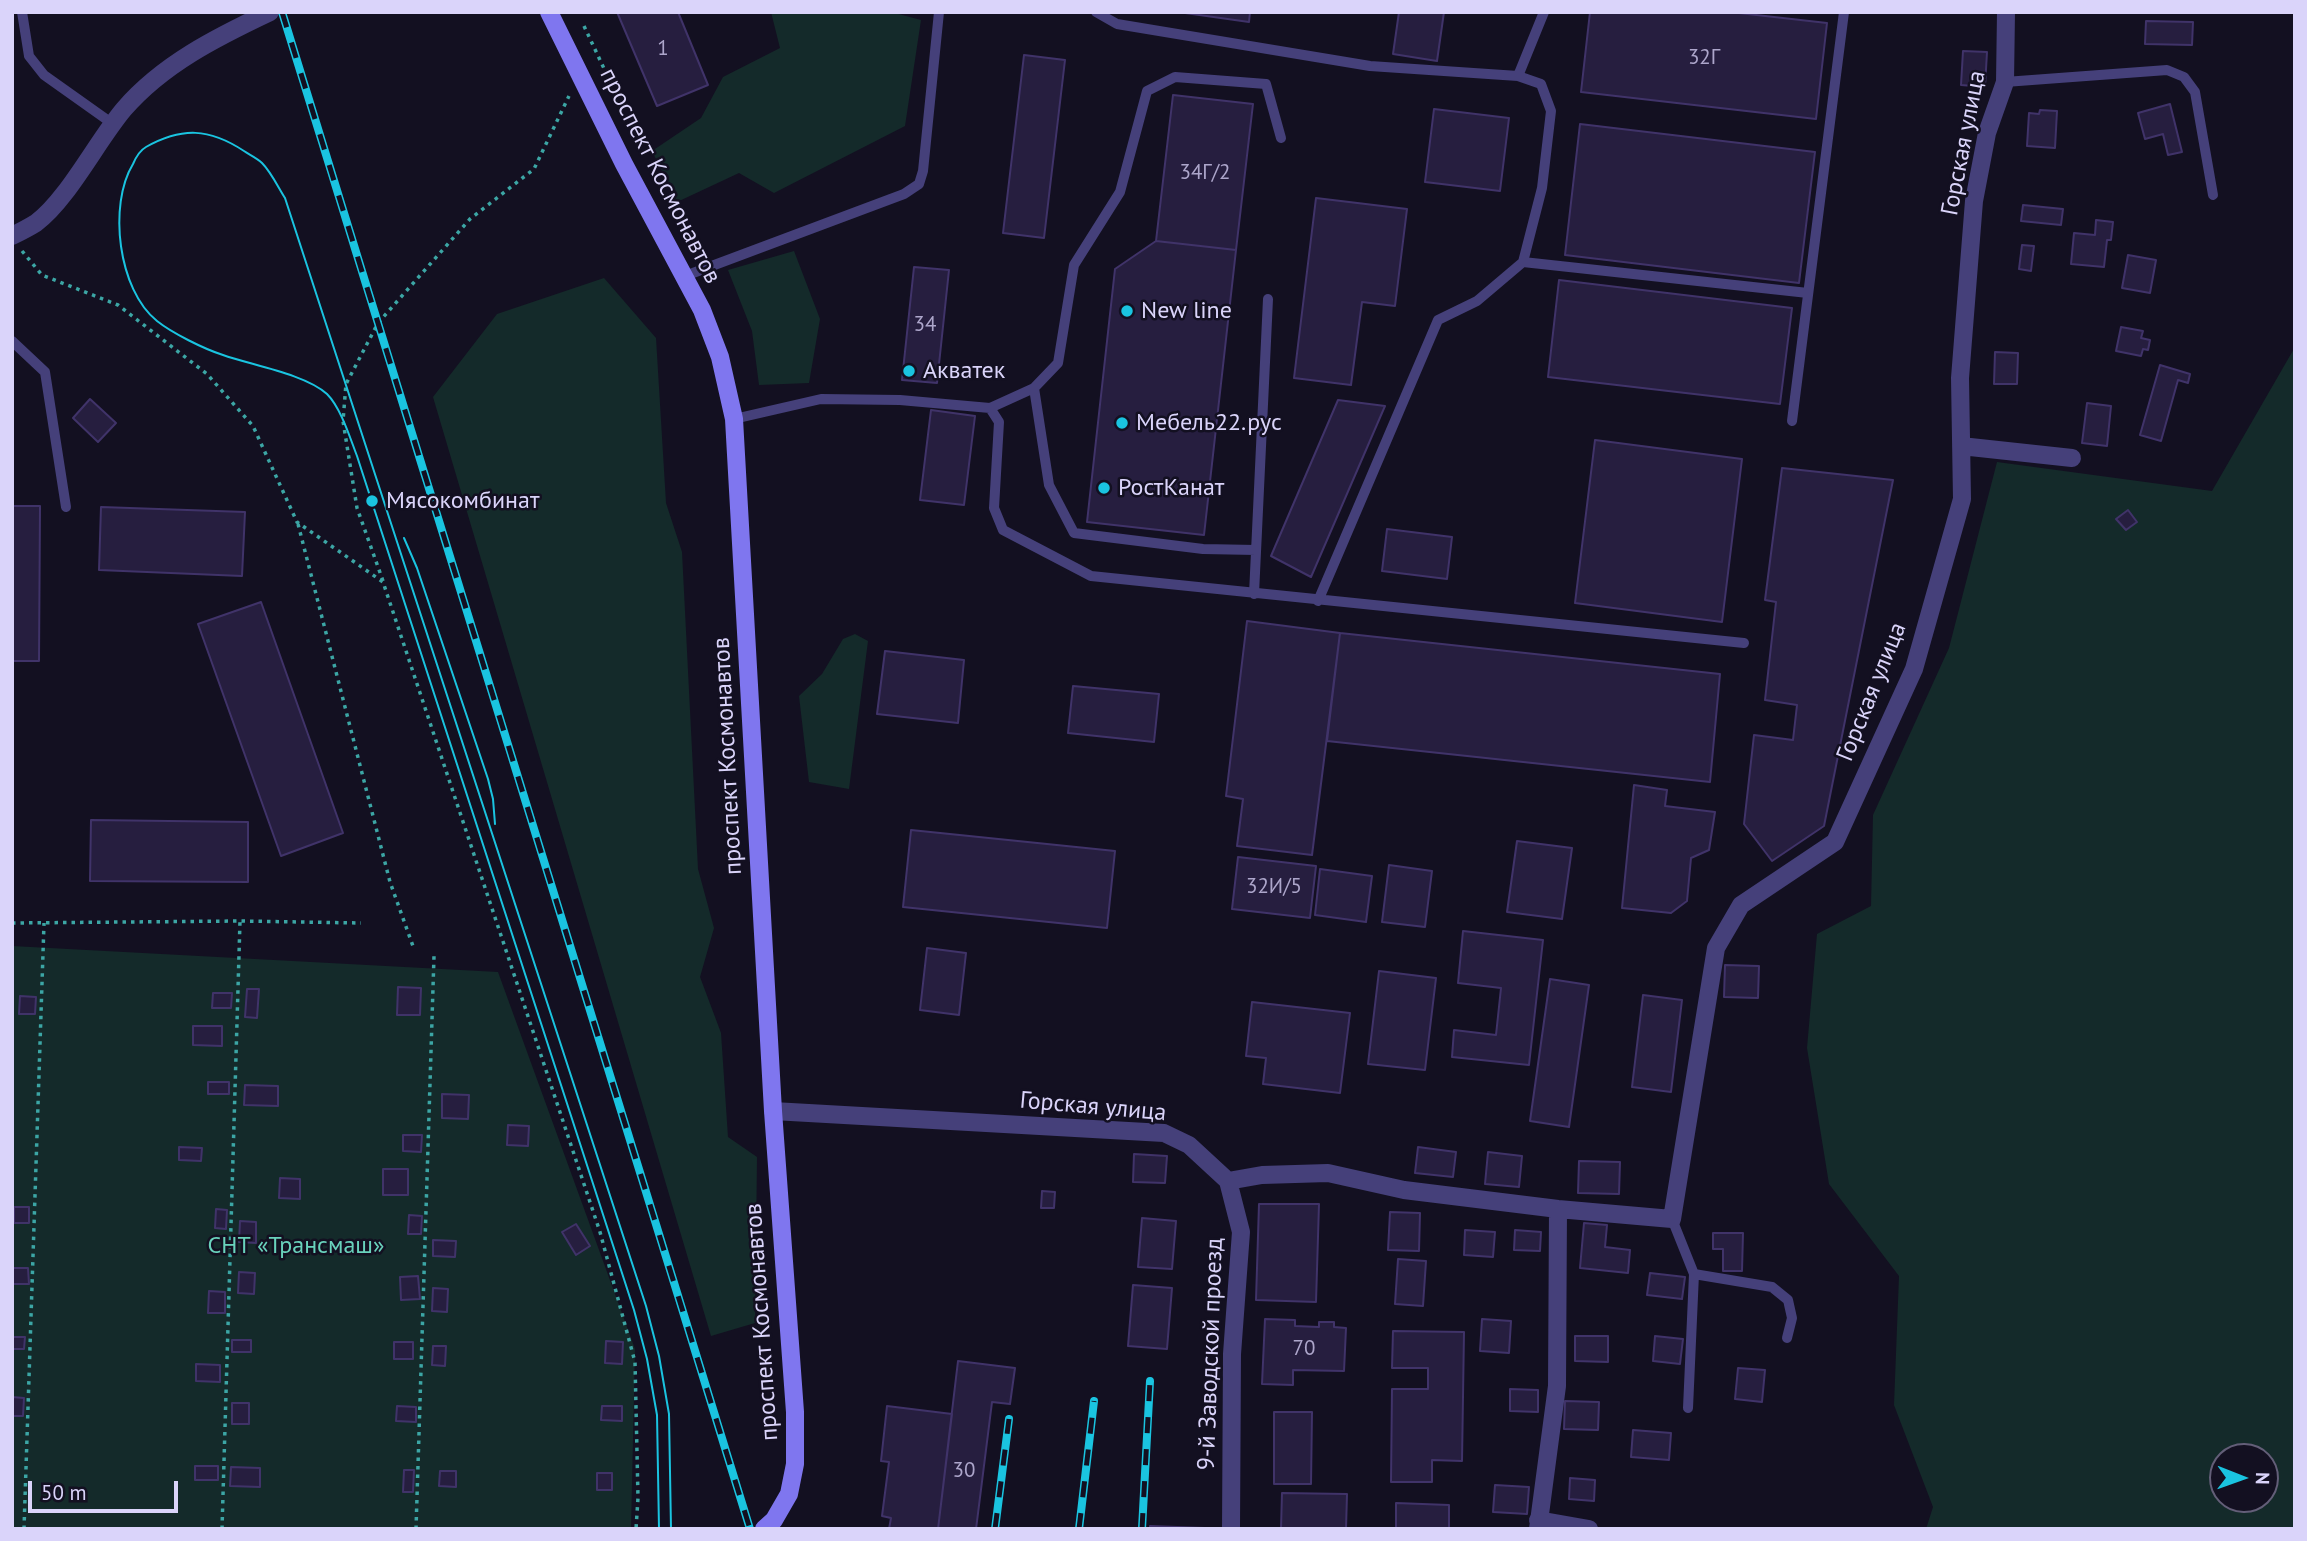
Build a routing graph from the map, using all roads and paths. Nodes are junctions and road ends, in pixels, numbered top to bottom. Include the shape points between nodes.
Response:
1 (22, 12) edge
2 (270, 12) edge
3 (549, 12) edge
4 (939, 12) edge
5 (1096, 12) edge
6 (1544, 12) edge
7 (1844, 12) edge
8 (2006, 12) edge
9 (584, 26) dead end
10 (1518, 76) junction
11 (608, 77) dead end
12 (2005, 82) junction
13 (570, 94) dead end
14 (113, 124) junction
15 (1281, 138) dead end
16 (2213, 195) dead end
17 (16, 242) edge
18 (1523, 262) junction
19 (685, 275) junction
20 (1808, 293) junction
21 (1268, 299) dead end
22 (12, 341) edge
23 (1034, 388) junction
24 (990, 408) junction
25 (734, 419) junction
26 (1792, 421) dead end
27 (1961, 446) junction
28 (2072, 458) dead end
29 (66, 507) dead end
30 (297, 522) junction
31 (1256, 550) junction
32 (383, 582) junction
33 (1254, 594) junction
34 (1318, 601) junction
35 (1744, 643) dead end
36 (240, 921) junction
37 (12, 923) edge
38 (44, 923) junction
39 (361, 923) dead end
40 (414, 949) dead end
41 (434, 956) dead end
42 (773, 1111) junction
43 (1228, 1181) junction
44 (1558, 1209) junction
45 (1672, 1219) junction
46 (1694, 1274) junction
47 (1787, 1338) dead end
48 (1688, 1408) dead end
49 (1538, 1524) edge
50 (24, 1529) edge
51 (222, 1529) edge
52 (416, 1529) edge
53 (636, 1529) edge
54 (764, 1529) edge
55 (1231, 1529) edge
56 (1589, 1529) edge

1 - 14 lane via 29,56 44,75
2 - 14 street via 159,75
3 - 19 main road, проспект Космонавтов
4 - 19 lane via 919,184 904,194
5 - 10 lane via 1117,24 1370,66
6 - 10 lane
7 - 20 lane
8 - 12 street, Горская улица
9 - 11 path
10 - 18 lane via 1541,84 1551,111 1542,188
12 - 16 lane via 2167,71 2184,77 2195,92
12 - 27 street, Горская улица via 1987,133 1974,201 1960,377
13 - 32 path via 534,169 470,219 378,323 346,384 343,421 356,508
14 - 17 street via 62,195
15 - 23 lane via 1266,84 1175,77 1147,91 1120,192 1074,265 1058,363
17 - 30 path via 43,275 118,305 207,374 254,426
18 - 20 lane
18 - 34 lane via 1477,301 1438,320
19 - 25 main road, проспект Космонавтов via 720,358
20 - 26 lane
21 - 31 lane
22 - 29 lane via 45,372
23 - 24 lane
23 - 31 lane via 1049,485 1074,533 1203,549
24 - 25 lane via 821,399
24 - 33 lane via 999,422 994,508 1003,530 1091,576
25 - 42 main road, проспект Космонавтов
27 - 28 street
27 - 45 street, Горская улица via 1962,499 1914,669 1835,842 1741,905 1716,948
30 - 32 path
30 - 40 path via 390,882
31 - 33 lane
32 - 53 path via 600,1232 635,1362
33 - 34 lane
34 - 35 lane
36 - 38 path
36 - 39 path
36 - 51 path
37 - 38 path
38 - 50 path
41 - 52 path
42 - 43 street, Горская улица via 1164,1133 1189,1145
42 - 54 main road, проспект Космонавтов via 795,1464 789,1494
43 - 44 street via 1328,1173 1404,1190
43 - 55 street, 9-й Заводской проезд via 1241,1232 1232,1354
44 - 45 street
44 - 49 street via 1557,1387
45 - 46 lane
46 - 47 lane via 1772,1287 1788,1300 1792,1318
46 - 48 lane
49 - 56 street

